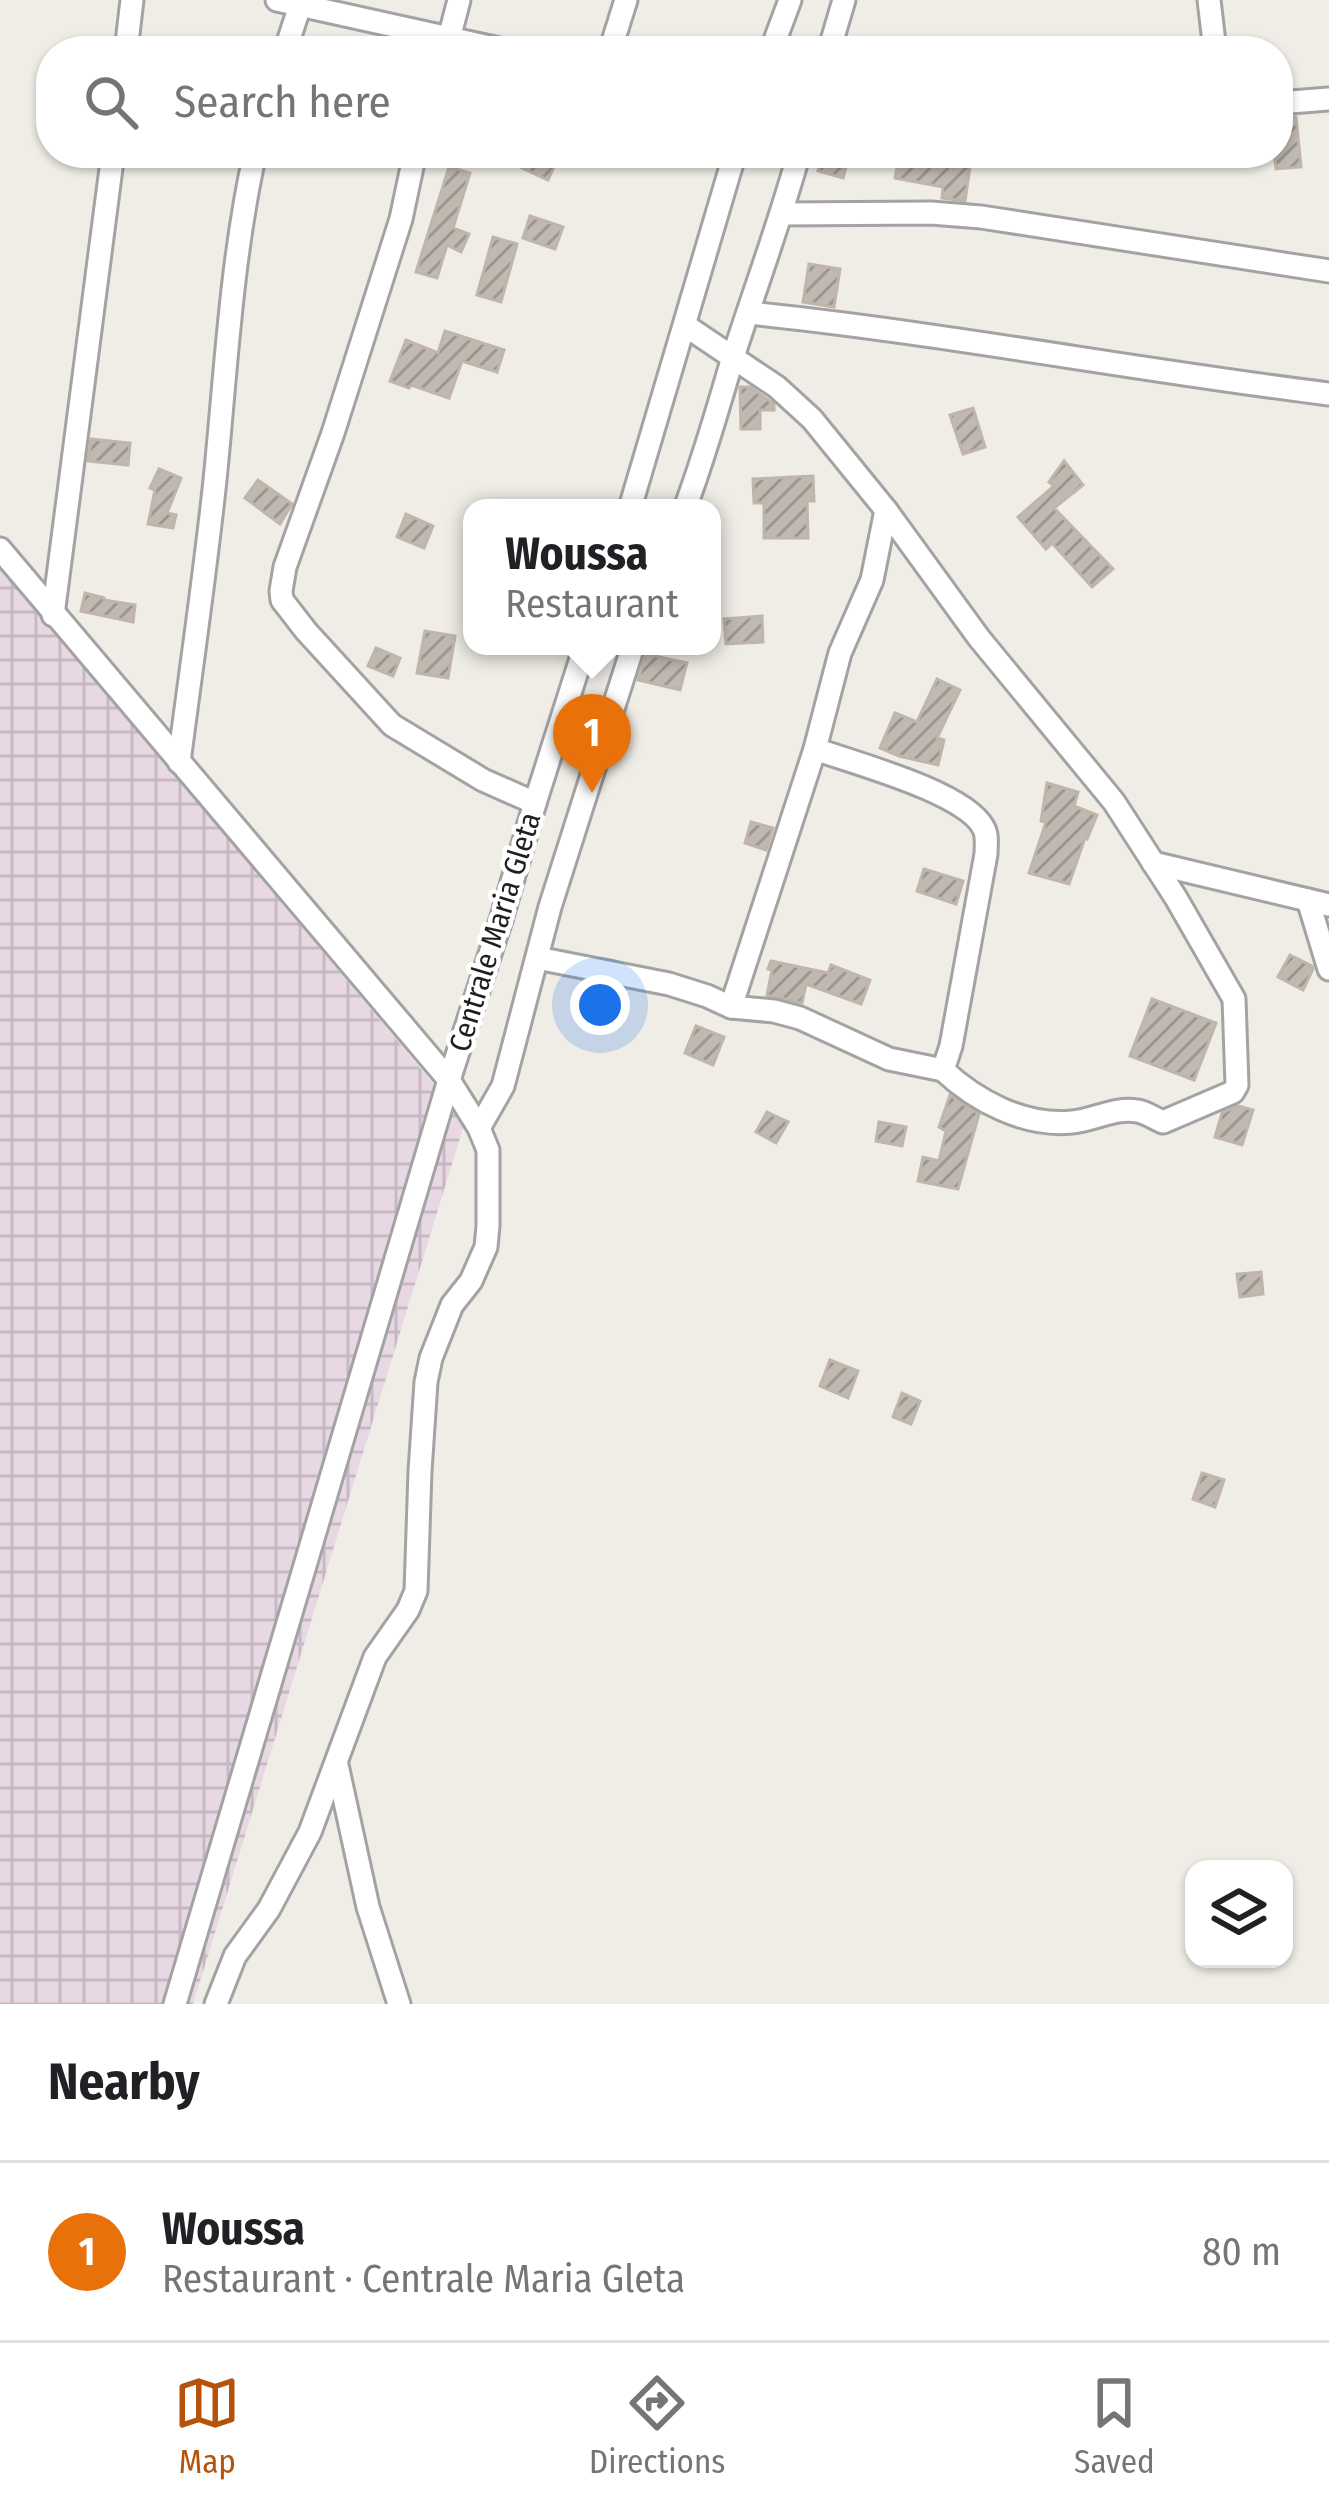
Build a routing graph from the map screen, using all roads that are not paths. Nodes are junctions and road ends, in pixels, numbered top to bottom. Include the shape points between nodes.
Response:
1 (132, 0) edge
2 (277, 0) edge
3 (459, 0) edge
4 (626, 0) edge
5 (790, 0) edge
6 (844, 0) edge
7 (1209, 0) edge
8 (302, 3) edge
9 (128, 36) edge
10 (290, 36) edge
11 (420, 36) edge
12 (450, 36) edge
13 (615, 36) edge
14 (777, 36) edge
15 (833, 36) edge
16 (1214, 36) edge
17 (1329, 99) edge
18 (1293, 102) edge
19 (111, 168) edge
20 (252, 168) edge
21 (412, 168) edge
22 (731, 168) edge
23 (795, 168) edge
24 (782, 214) junction
25 (1329, 272) edge
26 (748, 313) junction
27 (686, 326) junction
28 (734, 356) junction
29 (1329, 394) edge
30 (633, 499) edge
31 (688, 499) edge
32 (886, 510) junction
33 (0, 549) edge
34 (53, 615) junction
35 (582, 655) edge
36 (630, 655) edge
37 (815, 749) junction
38 (179, 763) junction
39 (535, 803) junction
40 (1153, 863) junction
41 (1319, 902) edge
42 (537, 958) junction
43 (1329, 969) edge
44 (731, 1007) junction
45 (943, 1070) junction
46 (449, 1080) junction
47 (479, 1128) junction
48 (336, 1764) junction
49 (175, 2004) edge
50 (215, 2004) edge
51 (399, 2004) edge

1 - 9 street
2 - 8 street
3 - 12 street
4 - 13 street
5 - 14 street
6 - 15 street
7 - 16 street
8 - 10 street
8 - 11 street
17 - 18 street
19 - 34 street
20 - 38 street
21 - 39 street via 281,591 306,631 392,725
22 - 27 street
23 - 24 street
24 - 25 street via 964,216
24 - 26 street
26 - 28 street
26 - 29 street
27 - 28 street
27 - 30 street
28 - 31 street
28 - 32 street via 812,419
32 - 37 street via 872,580 840,653
32 - 40 street
33 - 34 street
34 - 38 street
35 - 39 street, Centrale Maria Gleta
36 - 42 street
37 - 44 street
37 - 45 street via 939,793 987,831
38 - 46 street
39 - 46 street, Centrale Maria Gleta
40 - 41 street
40 - 45 street via 1234,999 1233,1092 1163,1122 1129,1111 1054,1123 967,1093
41 - 43 street
42 - 44 street via 669,984
42 - 47 street via 503,1086
44 - 45 street via 800,1018 890,1059
46 - 47 street
46 - 49 street, Centrale Maria Gleta
47 - 48 street via 490,1175 486,1246 431,1358 416,1591 375,1657
48 - 50 street via 301,1851 235,1956
48 - 51 street

